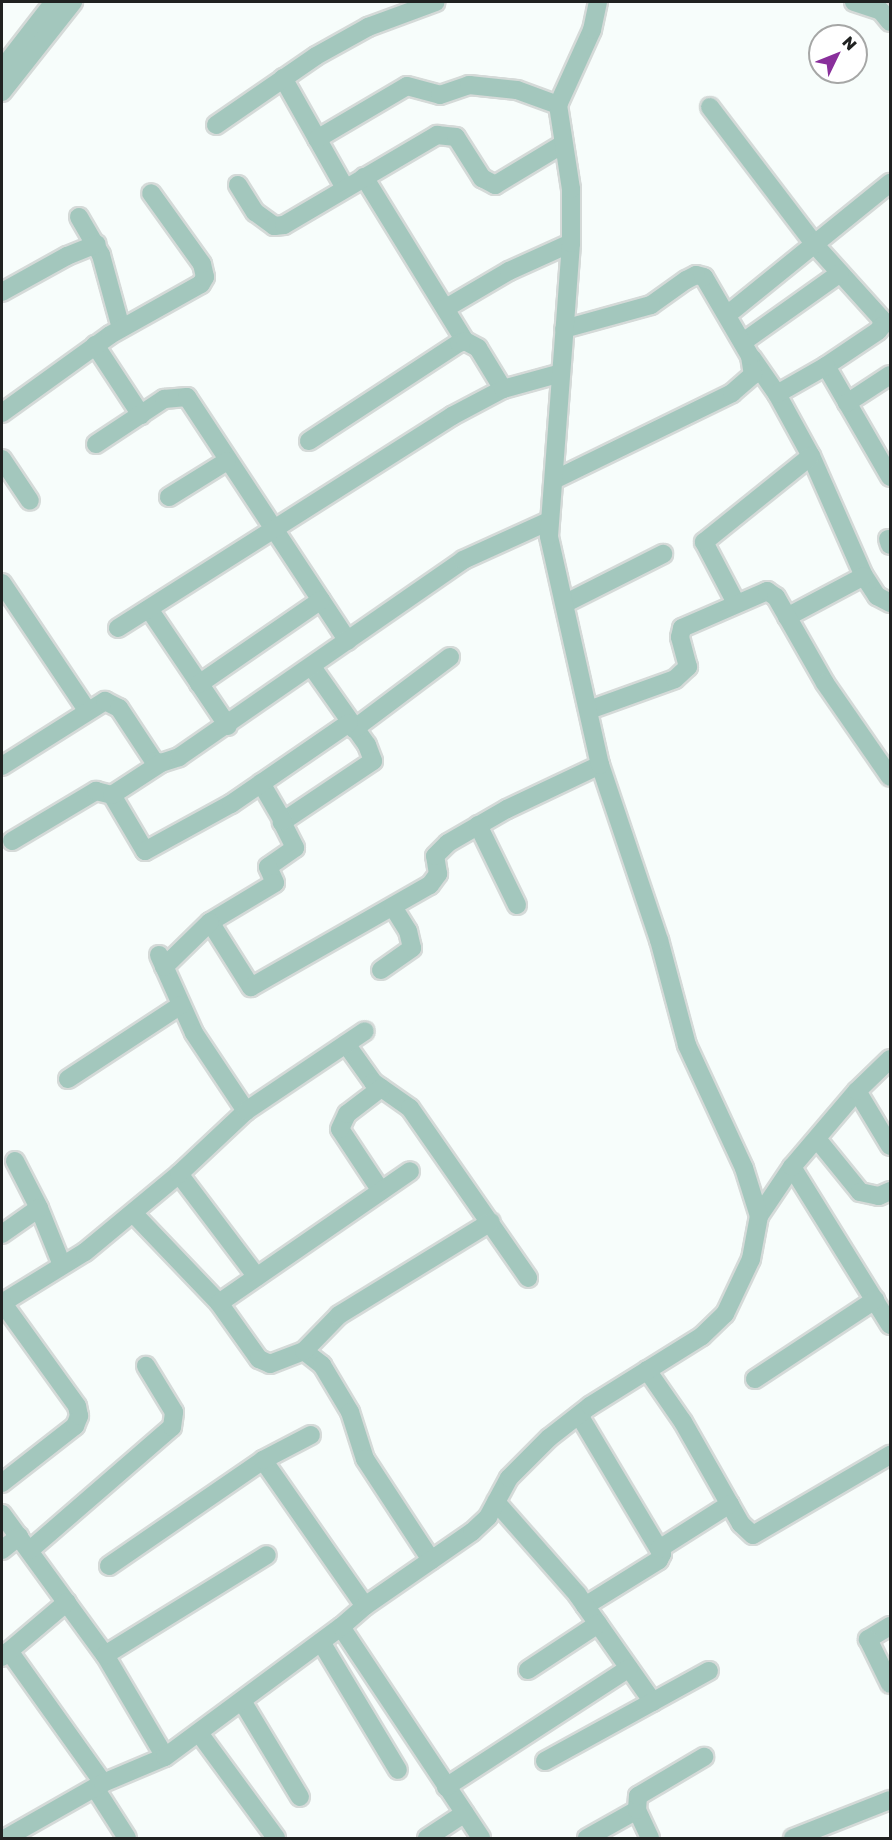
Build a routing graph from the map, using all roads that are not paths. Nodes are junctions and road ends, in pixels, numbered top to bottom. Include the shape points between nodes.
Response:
1 (54, 2) edge
2 (73, 2) edge
3 (436, 2) edge
4 (598, 2) edge
5 (854, 2) edge
6 (891, 22) edge
7 (2, 69) edge
8 (283, 78) junction
9 (2, 92) edge
10 (558, 105) junction
11 (710, 107) dead end
12 (216, 125) dead end
13 (317, 139) junction
14 (563, 144) junction
15 (364, 177) junction
16 (891, 183) edge
17 (237, 185) dead end
18 (345, 188) junction
19 (151, 194) dead end
20 (79, 217) dead end
21 (571, 243) junction
22 (97, 244) junction
23 (815, 245) junction
24 (840, 273) junction
25 (2, 292) edge
26 (446, 308) junction
27 (727, 315) junction
28 (122, 328) junction
29 (564, 329) junction
30 (465, 341) junction
31 (95, 345) junction
32 (746, 349) junction
33 (826, 366) junction
34 (561, 374) junction
35 (891, 375) edge
36 (503, 389) junction
37 (777, 394) junction
38 (847, 403) junction
39 (2, 413) edge
40 (141, 415) junction
41 (309, 441) dead end
42 (96, 444) dead end
43 (811, 456) junction
44 (2, 459) edge
45 (227, 461) junction
46 (891, 477) edge
47 (556, 479) junction
48 (169, 497) dead end
49 (30, 501) dead end
50 (549, 521) junction
51 (272, 529) junction
52 (663, 554) dead end
53 (864, 576) junction
54 (2, 583) edge
55 (321, 600) junction
56 (566, 603) junction
57 (736, 603) junction
58 (891, 603) edge
59 (148, 609) junction
60 (787, 617) junction
61 (118, 628) dead end
62 (348, 641) junction
63 (450, 657) dead end
64 (312, 667) junction
65 (199, 684) junction
66 (87, 710) junction
67 (589, 710) junction
68 (228, 726) junction
69 (352, 726) junction
70 (161, 763) junction
71 (600, 765) junction
72 (2, 766) edge
73 (891, 777) edge
74 (261, 783) junction
75 (112, 795) junction
76 (283, 821) junction
77 (478, 825) junction
78 (12, 841) dead end
79 (517, 905) dead end
80 (393, 907) junction
81 (210, 922) junction
82 (381, 970) dead end
83 (181, 1005) junction
84 (365, 1031) dead end
85 (346, 1044) junction
86 (891, 1059) edge
87 (68, 1079) dead end
88 (381, 1088) junction
89 (857, 1091) junction
90 (246, 1112) junction
91 (817, 1138) junction
92 (891, 1146) edge
93 (15, 1161) dead end
94 (792, 1167) junction
95 (410, 1171) dead end
96 (179, 1174) junction
97 (381, 1191) junction
98 (891, 1191) edge
99 (39, 1208) junction
100 (133, 1213) junction
101 (759, 1216) junction
102 (491, 1222) junction
103 (2, 1234) edge
104 (62, 1265) junction
105 (257, 1277) junction
106 (528, 1278) dead end
107 (875, 1300) junction
108 (2, 1302) edge
109 (219, 1303) junction
110 (891, 1325) edge
111 (304, 1351) junction
112 (146, 1366) dead end
113 (647, 1370) junction
114 (755, 1379) dead end
115 (579, 1415) junction
116 (311, 1435) dead end
117 (891, 1455) edge
118 (263, 1460) junction
119 (2, 1483) edge
120 (496, 1502) junction
121 (730, 1504) junction
122 (2, 1514) edge
123 (25, 1543) junction
124 (660, 1549) junction
125 (2, 1551) edge
126 (267, 1555) dead end
127 (431, 1560) junction
128 (109, 1566) dead end
129 (67, 1602) junction
130 (365, 1606) junction
131 (585, 1606) junction
132 (598, 1624) junction
133 (891, 1626) edge
134 (341, 1628) junction
135 (321, 1642) junction
136 (5, 1654) edge
137 (105, 1655) junction
138 (629, 1668) junction
139 (528, 1670) dead end
140 (709, 1671) dead end
141 (891, 1684) edge
142 (242, 1701) junction
143 (653, 1702) junction
144 (199, 1732) junction
145 (165, 1757) junction
146 (704, 1757) dead end
147 (544, 1761) dead end
148 (398, 1770) dead end
149 (99, 1786) junction
150 (446, 1787) junction
151 (300, 1797) dead end
152 (891, 1800) edge
153 (637, 1810) junction
154 (465, 1813) junction
155 (26, 1834) edge
156 (6, 1839) edge
157 (127, 1839) edge
158 (276, 1839) edge
159 (427, 1839) edge
160 (481, 1839) edge
161 (587, 1839) edge
162 (650, 1839) edge
163 (793, 1839) edge

1 - 7 street
2 - 9 street
3 - 8 street via 368,27
4 - 10 street via 592,30
5 - 6 street via 881,11
8 - 12 street
8 - 13 street
10 - 13 street via 517,90 469,85 440,95 423,87 407,86
10 - 14 street
11 - 23 street
13 - 18 street
14 - 15 street via 495,185 482,178 464,147 446,134 415,146
14 - 21 street via 570,189
15 - 18 street
15 - 26 street
16 - 23 street
17 - 18 street via 255,212 274,226 284,225
19 - 28 street via 202,264 205,277 182,298
20 - 22 street
21 - 26 street via 509,271
21 - 29 street
22 - 25 street
22 - 28 street
23 - 24 street
23 - 27 street
24 - 32 street
24 - 33 street via 881,318 882,326
26 - 30 street
27 - 29 street via 711,285 696,275 651,305
27 - 32 street
28 - 31 street
29 - 34 street
30 - 36 street via 477,348
30 - 41 street via 447,348
31 - 39 street
31 - 40 street
32 - 37 street
32 - 47 street via 753,375 740,388
33 - 37 street
33 - 38 street
34 - 36 street
34 - 47 street
35 - 38 street
36 - 51 street via 452,416
37 - 43 street
38 - 46 street
40 - 42 street
40 - 45 street via 164,399 187,397 204,418
43 - 53 street
43 - 57 street via 704,542
44 - 49 street
45 - 48 street
45 - 51 street
47 - 50 street
50 - 56 street via 549,536
50 - 62 street via 463,560
51 - 55 street
51 - 59 street
52 - 56 street
53 - 58 street via 876,597
53 - 60 street
54 - 66 street
55 - 62 street
55 - 65 street
56 - 67 street
57 - 60 street via 766,591 776,597
57 - 67 street via 680,631 689,662 675,679
59 - 61 street
59 - 65 street
60 - 73 street via 825,683
62 - 64 street
63 - 69 street
64 - 68 street
64 - 69 street
65 - 68 street
66 - 70 street via 111,701 147,752
66 - 72 street
67 - 71 street
68 - 70 street via 179,757
69 - 74 street
69 - 76 street via 372,761
70 - 75 street
71 - 77 street
71 - 101 street via 659,940 687,1044 744,1168
74 - 75 street via 145,851
74 - 76 street
75 - 78 street via 96,791
76 - 81 street via 295,848 268,867 275,883
77 - 79 street
77 - 80 street via 437,850 435,881
80 - 81 street via 250,987
80 - 82 street via 408,931 412,948
81 - 83 street via 162,961
83 - 87 street
83 - 90 street via 199,1041
84 - 85 street
85 - 88 street
85 - 90 street
86 - 89 street
88 - 97 street via 346,1114 340,1130
88 - 102 street via 410,1108
89 - 91 street
89 - 92 street
90 - 96 street
91 - 94 street
91 - 98 street via 860,1191 879,1196
93 - 99 street
94 - 101 street
94 - 107 street
95 - 97 street
96 - 100 street
96 - 105 street
97 - 105 street
99 - 103 street
99 - 104 street
100 - 104 street
100 - 109 street
101 - 113 street via 751,1259 725,1314 702,1336
102 - 106 street
102 - 111 street via 339,1315
104 - 108 street
105 - 109 street
107 - 110 street
107 - 114 street
108 - 119 street via 77,1406 79,1416 75,1426
109 - 111 street via 259,1359 270,1364
111 - 127 street via 314,1355 331,1377 350,1412 365,1459
112 - 123 street via 174,1412 172,1427
113 - 115 street
113 - 121 street via 683,1422
115 - 120 street via 521,1464
115 - 124 street
116 - 118 street
117 - 121 street via 760,1533 746,1531
118 - 128 street
118 - 130 street
120 - 127 street via 488,1517 472,1532
120 - 131 street
121 - 124 street
122 - 123 street
123 - 125 street
123 - 129 street
124 - 131 street via 659,1560
126 - 137 street
127 - 130 street
129 - 136 street
129 - 137 street
130 - 134 street
131 - 132 street
132 - 138 street
132 - 139 street
133 - 141 street via 868,1639
134 - 135 street
134 - 150 street
135 - 142 street
135 - 148 street
136 - 149 street
137 - 145 street
138 - 143 street
138 - 150 street
140 - 143 street
142 - 144 street
142 - 151 street
143 - 147 street
144 - 145 street
144 - 158 street
145 - 149 street
146 - 153 street via 644,1789 638,1796
149 - 155 street
149 - 157 street
150 - 154 street
152 - 163 street
153 - 161 street
153 - 162 street
154 - 159 street
154 - 160 street
155 - 156 street

